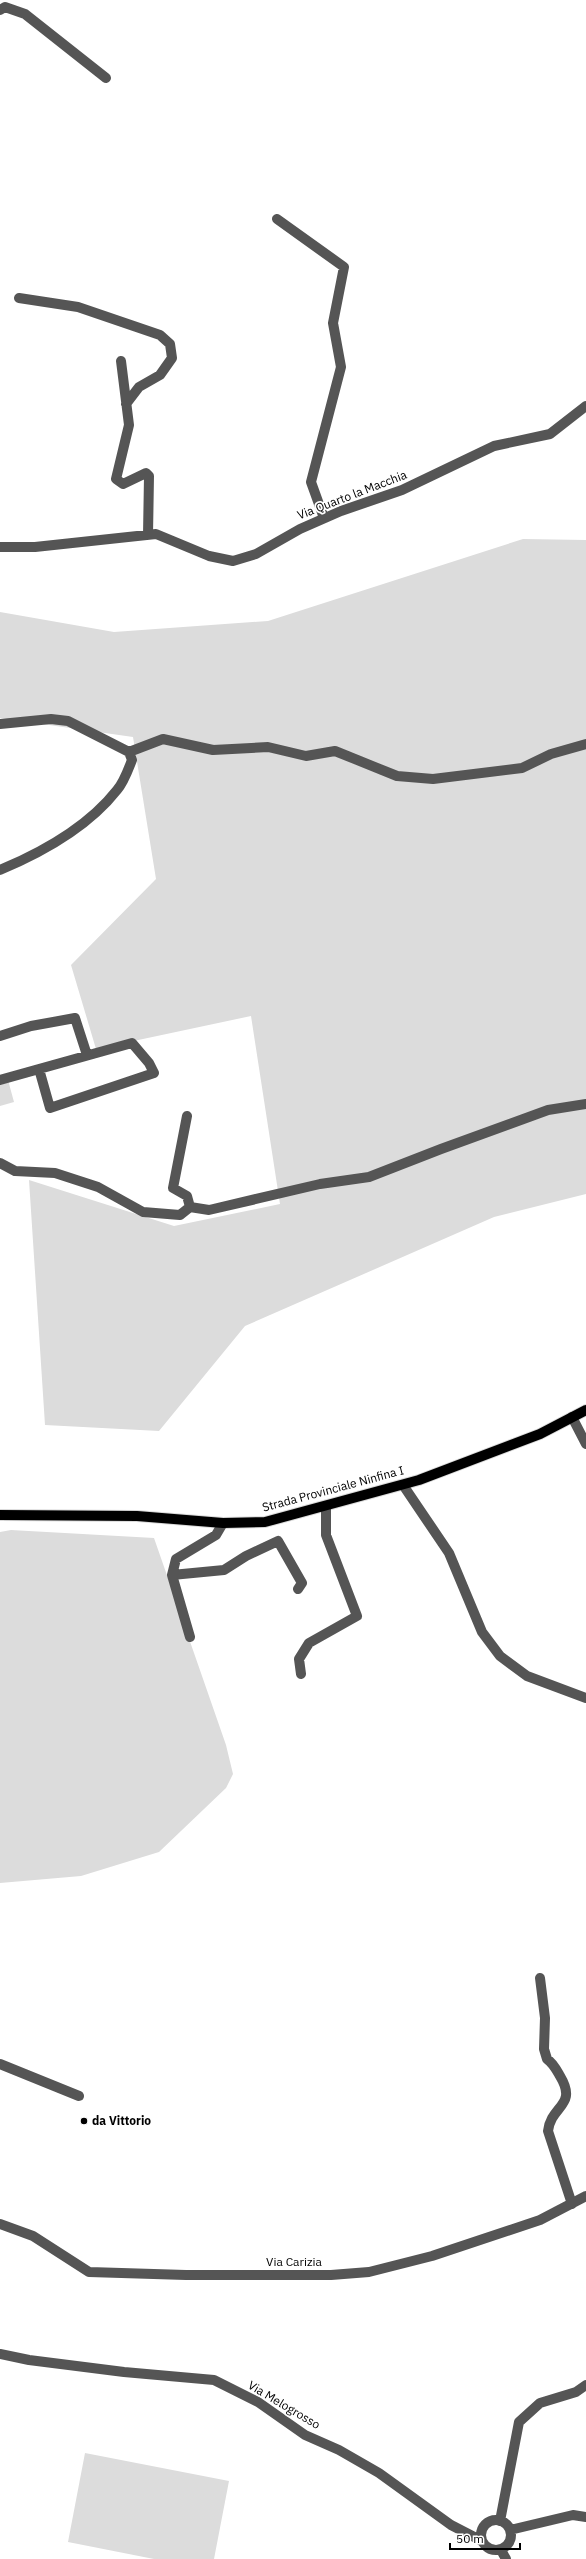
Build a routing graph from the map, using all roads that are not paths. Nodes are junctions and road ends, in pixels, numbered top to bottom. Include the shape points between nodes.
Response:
1 (5, 6) edge
2 (106, 78) dead end
3 (277, 219) dead end
4 (19, 298) dead end
5 (121, 361) dead end
6 (126, 404) junction
7 (586, 406) edge
8 (324, 518) junction
9 (148, 535) junction
10 (0, 547) edge
11 (0, 724) edge
12 (586, 744) edge
13 (129, 752) junction
14 (0, 870) edge
15 (0, 1036) edge
16 (87, 1055) junction
17 (39, 1069) junction
18 (0, 1080) edge
19 (586, 1104) edge
20 (187, 1116) dead end
21 (0, 1163) edge
22 (190, 1207) junction
23 (586, 1410) edge
24 (572, 1417) junction
25 (586, 1444) edge
26 (403, 1485) junction
27 (326, 1506) junction
28 (0, 1515) edge
29 (223, 1523) junction
30 (172, 1575) junction
31 (298, 1589) dead end
32 (190, 1637) dead end
33 (301, 1674) dead end
34 (586, 1698) edge
35 (540, 1978) dead end
36 (0, 2064) edge
37 (79, 2096) dead end
38 (586, 2196) edge
39 (572, 2204) junction
40 (0, 2224) edge
41 (0, 2354) edge
42 (586, 2385) edge
43 (586, 2517) edge
44 (500, 2521) junction
45 (510, 2530) junction
46 (482, 2541) junction
47 (503, 2554) edge

1 - 2 street via 25,14
3 - 8 street via 344,267 333,324 341,367 311,482
4 - 6 street via 78,307 160,335 170,344 172,358 160,375 140,387
5 - 6 street
6 - 9 street via 129,424 116,480 123,484 146,473 149,476
7 - 8 street, Via Quarto la Macchia via 550,434 494,446 402,490
8 - 9 street, Via Quarto la Macchia via 300,528 256,554 233,561 209,556 156,534
9 - 10 street, Via Quarto la Macchia via 35,547
11 - 13 street via 51,719 68,721
12 - 13 street via 551,754 522,768 433,779 397,776 335,751 306,756 268,748 213,750 163,738
13 - 14 street via 132,760 118,789 98,811 64,837 22,861
15 - 16 street via 31,1026 75,1018
16 - 17 street
16 - 17 street via 132,1043 154,1073 50,1108
17 - 18 street
19 - 22 street via 548,1110 369,1177 320,1184 209,1210
20 - 22 street via 173,1188 187,1196
21 - 22 street via 15,1171 55,1173 98,1187 143,1212 180,1215
23 - 24 main road, Strada Provinciale Ninfina I
24 - 25 street
24 - 26 main road, Strada Provinciale Ninfina I via 540,1434 479,1459
26 - 27 main road, Strada Provinciale Ninfina I
26 - 34 street via 450,1553 482,1632 500,1656 527,1676
27 - 29 main road, Strada Provinciale Ninfina I via 265,1522
27 - 33 street via 326,1535 357,1616 309,1643 299,1659
28 - 29 main road, Strada Provinciale Ninfina I via 137,1516
29 - 30 street via 216,1535 176,1559
30 - 31 street via 224,1570 278,1541 302,1583
30 - 32 street
35 - 39 street via 545,2018 544,2049 567,2094 566,2101 549,2124 548,2131
36 - 37 street
38 - 39 street, Via Carizia
39 - 40 street, Via Carizia via 540,2220 432,2256 369,2272 331,2275 89,2272 33,2236
41 - 46 street, Via Melogrosso via 124,2372 214,2380 258,2402 305,2435 339,2450 379,2473 451,2525
42 - 44 street via 576,2392 540,2403 519,2422
43 - 45 street via 573,2516
44 - 45 street
44 - 46 street via 491,2521 484,2527
45 - 47 street
46 - 47 street via 492,2550

